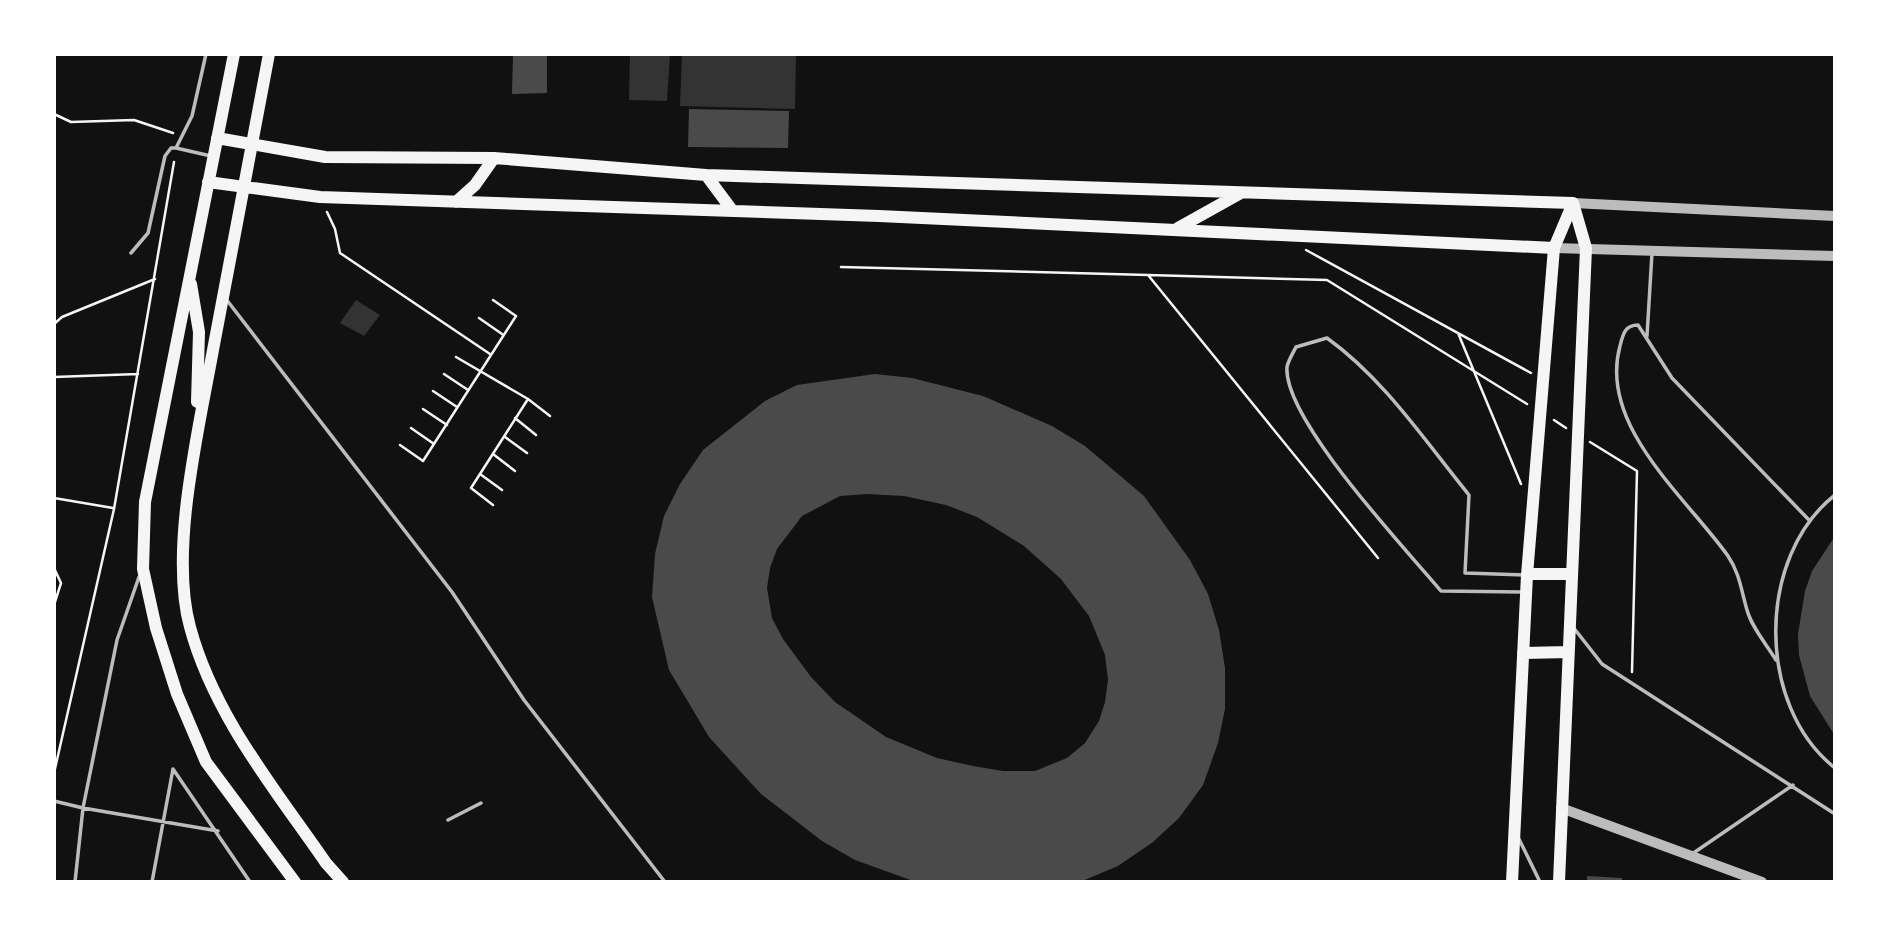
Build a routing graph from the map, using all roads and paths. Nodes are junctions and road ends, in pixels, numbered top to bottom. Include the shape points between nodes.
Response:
1 (206, 54) edge
2 (234, 54) edge
3 (269, 54) edge
4 (54, 114) edge
5 (183, 137) junction
6 (217, 138) junction
7 (176, 148) junction
8 (250, 152) junction
9 (213, 156) junction
10 (494, 158) junction
11 (706, 175) junction
12 (208, 183) junction
13 (243, 189) junction
14 (1239, 194) junction
15 (320, 197) junction
16 (456, 202) junction
17 (1573, 203) junction
18 (732, 210) junction
19 (1835, 216) edge
20 (1177, 229) junction
21 (1299, 247) dead end
22 (1554, 248) junction
23 (1586, 248) junction
24 (1652, 251) junction
25 (131, 253) dead end
26 (1835, 256) edge
27 (841, 267) dead end
28 (1148, 275) junction
29 (190, 276) junction
30 (155, 279) junction
31 (223, 296) junction
32 (493, 300) dead end
33 (479, 318) dead end
34 (54, 324) edge
35 (1458, 333) junction
36 (502, 334) junction
37 (1647, 336) junction
38 (490, 354) junction
39 (456, 357) dead end
40 (479, 373) junction
41 (138, 374) junction
42 (444, 374) dead end
43 (54, 377) edge
44 (1546, 382) junction
45 (468, 390) junction
46 (433, 391) dead end
47 (528, 399) junction
48 (457, 407) junction
49 (1534, 408) dead end
50 (423, 410) dead end
51 (1545, 415) dead end
52 (550, 416) dead end
53 (515, 418) junction
54 (447, 425) junction
55 (411, 428) dead end
56 (1568, 429) dead end
57 (537, 435) dead end
58 (1580, 436) dead end
59 (505, 437) junction
60 (434, 444) junction
61 (400, 445) dead end
62 (527, 453) dead end
63 (195, 454) junction
64 (493, 454) junction
65 (515, 471) dead end
66 (480, 474) junction
67 (502, 490) dead end
68 (1524, 492) dead end
69 (1835, 495) edge
70 (54, 498) edge
71 (493, 505) dead end
72 (114, 509) junction
73 (1809, 520) junction
74 (1378, 558) dead end
75 (54, 568) edge
76 (143, 569) junction
77 (1571, 574) junction
78 (1527, 575) junction
79 (1526, 592) junction
80 (54, 605) edge
81 (1569, 622) junction
82 (1568, 652) junction
83 (1523, 653) junction
84 (1776, 660) junction
85 (1631, 682) junction
86 (1835, 768) edge
87 (54, 773) edge
88 (1793, 785) junction
89 (54, 801) edge
90 (481, 803) dead end
91 (1562, 807) junction
92 (83, 808) junction
93 (1835, 814) edge
94 (448, 820) dead end
95 (162, 822) junction
96 (1514, 828) junction
97 (218, 831) junction
98 (1690, 855) junction
99 (75, 882) edge
100 (152, 882) edge
101 (250, 882) edge
102 (295, 882) edge
103 (343, 882) edge
104 (665, 882) edge
105 (1511, 882) edge
106 (1540, 882) edge
107 (1559, 882) edge
108 (1762, 882) edge

1 - 5 lane
2 - 6 main road
3 - 8 main road
4 - 5 path via 71,122 134,120
5 - 7 lane
6 - 8 main road
6 - 9 main road
7 - 9 lane
7 - 25 lane via 165,156 148,233
7 - 30 path
8 - 10 main road
8 - 13 main road
9 - 12 main road
10 - 11 main road
10 - 16 main road
11 - 14 main road
11 - 18 main road
12 - 13 main road
12 - 29 main road
13 - 15 main road
13 - 31 main road
14 - 17 main road
14 - 20 main road
15 - 16 main road
15 - 38 path via 340,253
16 - 18 main road
17 - 19 street
17 - 22 main road
17 - 23 main road
18 - 20 main road
20 - 22 main road
21 - 35 path
22 - 23 street
22 - 44 main road
23 - 24 street
23 - 77 main road
24 - 26 street
24 - 37 lane
27 - 28 path
28 - 49 path via 1327,280
28 - 74 path
29 - 63 main road via 200,354
29 - 76 main road via 145,502
30 - 34 path
30 - 41 path
31 - 63 main road
31 - 104 lane via 452,593 524,700
32 - 36 path via 516,316
33 - 36 path
35 - 44 path
35 - 68 path
36 - 38 path
37 - 73 lane via 1672,378
37 - 84 lane via 1638,325 1631,325 1617,356 1619,390 1629,422 1648,457 1728,555 1741,579 1747,612
38 - 40 path
39 - 40 path
40 - 45 path
40 - 47 path
41 - 43 path
41 - 72 path
42 - 45 path
44 - 78 main road
45 - 48 path
46 - 48 path
47 - 52 path
47 - 53 path
48 - 54 path
50 - 54 path
51 - 56 path
53 - 57 path
53 - 59 path
54 - 60 path
55 - 60 path
58 - 85 path via 1637,471
59 - 62 path
59 - 64 path
60 - 61 path via 424,461
63 - 103 main road via 181,577 190,629 231,723
64 - 65 path
64 - 66 path
66 - 67 path
66 - 71 path via 471,488
69 - 73 lane
70 - 72 path
72 - 87 path
73 - 84 lane via 1795,544 1780,596
75 - 80 path via 61,583
76 - 92 lane via 117,640
76 - 102 main road via 177,694 206,762
77 - 78 main road
77 - 81 main road
78 - 79 main road
78 - 79 lane via 1465,573 1469,495 1348,353 1327,338 1296,347 1287,366 1292,392 1312,433 1441,591
79 - 83 main road
81 - 82 main road
81 - 85 lane via 1602,664
82 - 83 main road
82 - 91 main road
83 - 96 main road
84 - 86 lane via 1790,709 1807,738
85 - 88 lane
88 - 93 lane
88 - 98 lane
89 - 92 lane
90 - 94 lane
91 - 98 street
91 - 107 main road
92 - 95 lane
92 - 99 lane
95 - 97 lane
95 - 97 lane via 173,769
95 - 100 lane
96 - 105 main road
96 - 106 lane
97 - 101 lane
98 - 108 street

